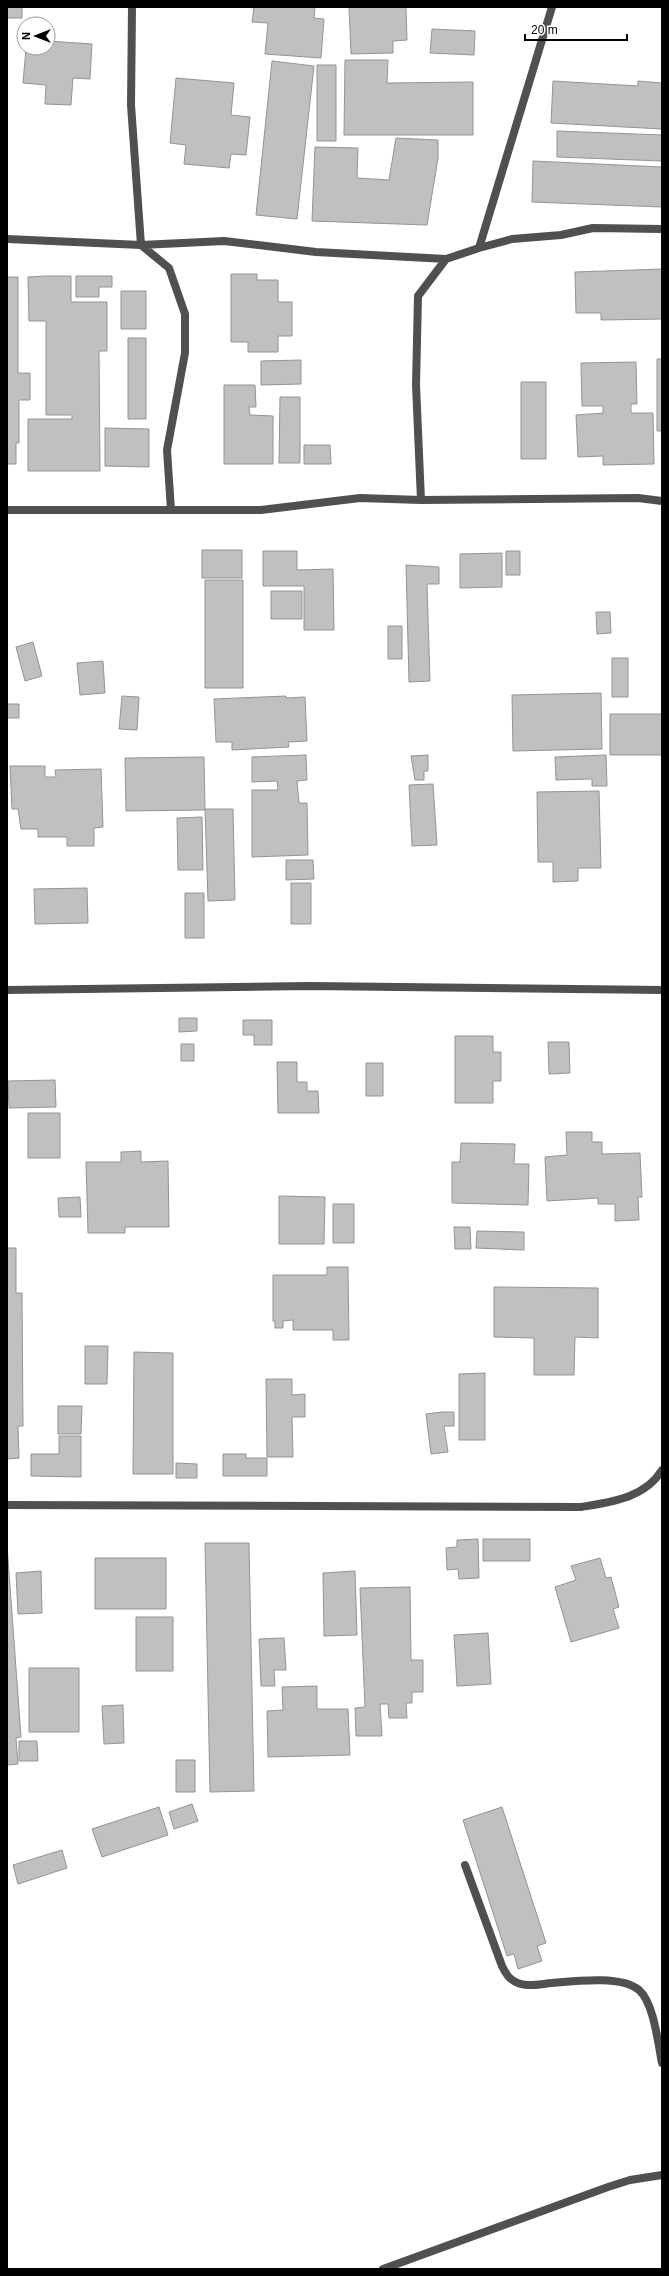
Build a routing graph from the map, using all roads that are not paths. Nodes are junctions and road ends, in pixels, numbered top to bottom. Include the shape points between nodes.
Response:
1 (132, 7) edge
2 (552, 7) edge
3 (662, 229) edge
4 (7, 239) edge
5 (141, 244) junction
6 (479, 248) junction
7 (446, 259) junction
8 (422, 500) junction
9 (662, 501) edge
10 (7, 510) edge
11 (171, 510) junction
12 (7, 990) edge
13 (662, 990) edge
14 (662, 1470) edge
15 (7, 1505) edge
16 (465, 1865) dead end
17 (662, 2063) edge
18 (662, 2175) edge
19 (383, 2269) edge

1 - 5 street via 131,105
2 - 6 street
3 - 6 street via 593,228 561,235 512,239
4 - 5 street
5 - 7 street via 224,241 316,252
5 - 11 street via 169,268 185,314 185,353 167,450
6 - 7 street
7 - 8 street via 418,296 416,385
8 - 9 street via 638,498
8 - 11 street via 360,498 261,510
10 - 11 street
12 - 13 street via 310,986
14 - 15 street via 655,1482 624,1499 582,1507
16 - 17 street via 502,1966 510,1979 537,1986 551,1983 612,1981 627,1983 640,1990 648,2003
18 - 19 street via 630,2180 608,2187

